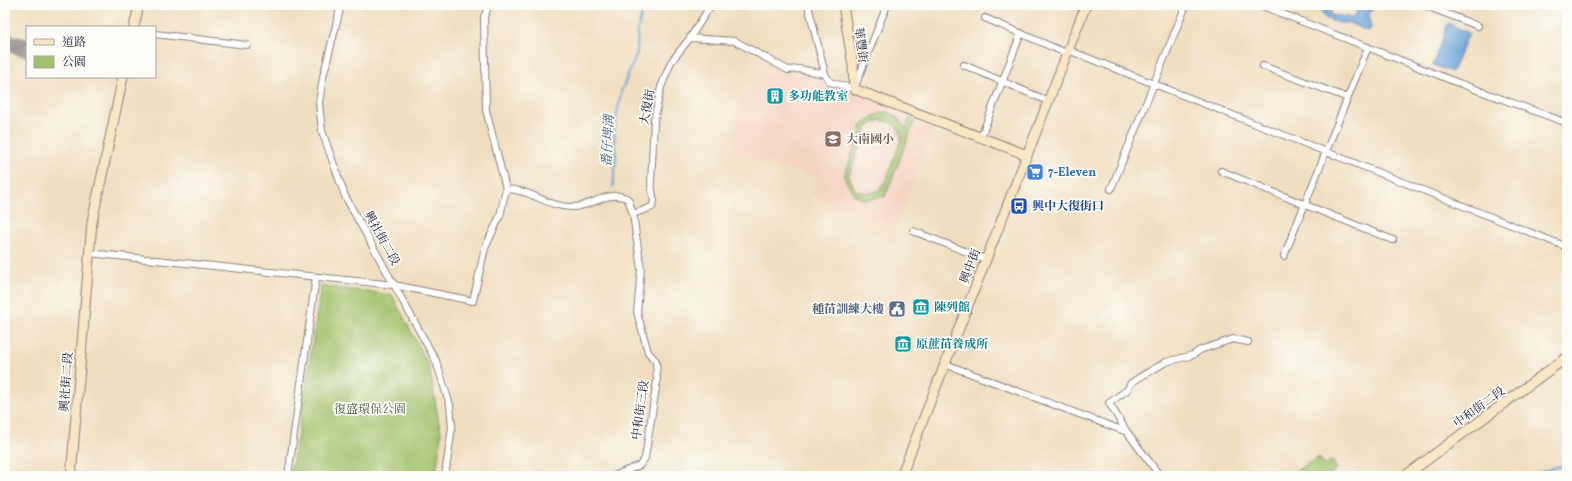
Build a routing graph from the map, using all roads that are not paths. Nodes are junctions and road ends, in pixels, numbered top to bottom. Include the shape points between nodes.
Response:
1 (139, 5) edge
2 (341, 5) edge
3 (489, 5) edge
4 (711, 5) edge
5 (808, 5) edge
6 (843, 5) edge
7 (887, 5) edge
8 (1086, 5) edge
9 (1186, 5) edge
10 (1260, 5) edge
11 (1424, 5) edge
12 (985, 18) dead end
13 (134, 26) edge
14 (1478, 26) dead end
15 (1022, 33) junction
16 (156, 34) edge
17 (690, 38) junction
18 (247, 45) dead end
19 (1368, 47) junction
20 (1067, 51) junction
21 (964, 65) dead end
22 (1263, 66) dead end
23 (825, 74) junction
24 (123, 78) edge
25 (1003, 82) junction
26 (1154, 84) junction
27 (854, 89) junction
28 (1348, 98) junction
29 (1048, 101) junction
30 (1567, 123) edge
31 (981, 137) junction
32 (1326, 152) junction
33 (1027, 155) junction
34 (1221, 171) dead end
35 (506, 189) junction
36 (1111, 189) dead end
37 (1304, 205) junction
38 (633, 214) junction
39 (913, 231) dead end
40 (1393, 240) dead end
41 (1567, 247) edge
42 (90, 253) junction
43 (1284, 256) dead end
44 (985, 258) junction
45 (316, 277) junction
46 (394, 285) junction
47 (1248, 342) dead end
48 (1567, 357) edge
49 (944, 364) junction
50 (1127, 432) junction
51 (1410, 475) edge
52 (71, 476) edge
53 (288, 476) edge
54 (446, 476) edge
55 (614, 476) edge
56 (902, 476) edge
57 (1160, 476) edge

1 - 13 street
2 - 46 street, 興社街二段 via 319,103 322,131 345,196
3 - 35 street via 484,17 486,110
4 - 17 street, 大復街
5 - 23 street
6 - 27 street, 華豐街
7 - 27 street
8 - 20 street, 興中街
9 - 26 street
10 - 19 street
11 - 14 street
12 - 15 street
15 - 20 street
15 - 25 street
16 - 18 street
17 - 23 street via 735,41 788,70 799,69
17 - 38 street, 大復街 via 671,62 661,87 654,120 652,150 651,184 654,201 652,207
19 - 28 street
19 - 30 street
20 - 26 street
20 - 29 street, 興中街
21 - 25 street
22 - 28 street
23 - 27 street via 830,82
24 - 42 street, 興社街二段 via 92,222
25 - 29 street
25 - 31 street
26 - 32 street
26 - 36 street
27 - 31 street
28 - 32 street
29 - 33 street, 興中街
31 - 33 street
32 - 37 street
32 - 41 street
33 - 44 street, 興中街
34 - 37 street
35 - 38 street, 中和街三段 via 515,189 556,205 573,208 621,195 628,199
35 - 46 street via 500,216 478,275 473,301
37 - 40 street
37 - 43 street
38 - 55 street, 中和街三段 via 641,269 637,312 648,352 656,361 657,380 646,458 640,465
39 - 44 street
42 - 45 street
42 - 52 street, 興社街二段
44 - 49 street, 興中街
45 - 46 street
45 - 53 street
46 - 54 street, 興社街二段 via 436,361 450,405 452,426
47 - 50 street via 1233,339 1200,350 1193,356 1166,362 1131,383 1127,390 1109,402
48 - 51 street, 中和街二段
49 - 50 street
49 - 56 street, 興中街
50 - 57 street

